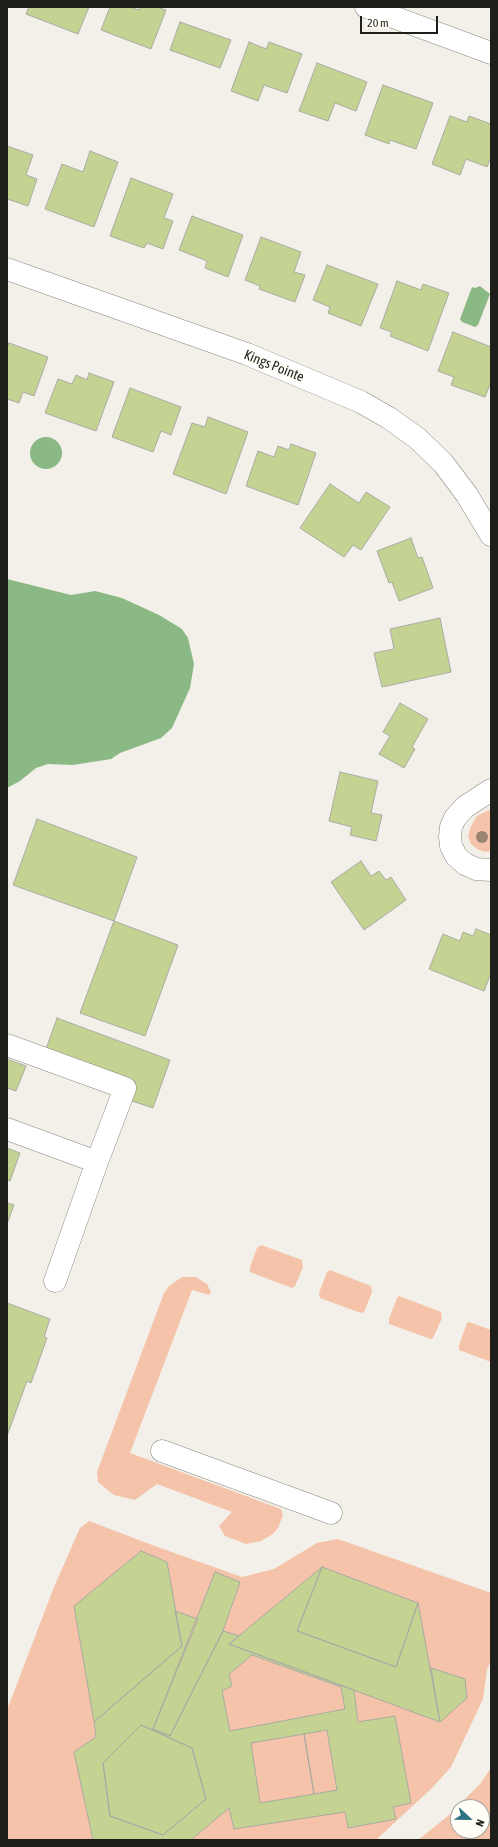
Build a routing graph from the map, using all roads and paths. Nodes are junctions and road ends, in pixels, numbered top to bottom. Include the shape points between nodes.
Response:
1 (366, 7) edge
2 (491, 52) edge
3 (7, 269) edge
4 (491, 535) edge
5 (491, 790) edge
6 (491, 870) edge
7 (7, 1045) edge
8 (7, 1129) edge
9 (97, 1162) junction
10 (55, 1281) dead end
11 (162, 1451) dead end
12 (331, 1513) dead end

1 - 2 street
3 - 4 street, Kings Pointe via 247,354 361,402 390,418 443,463 467,495
5 - 6 street via 465,807 455,818 450,837 456,856 465,864 476,869
7 - 9 street via 125,1088
8 - 9 street
9 - 10 street
11 - 12 street

